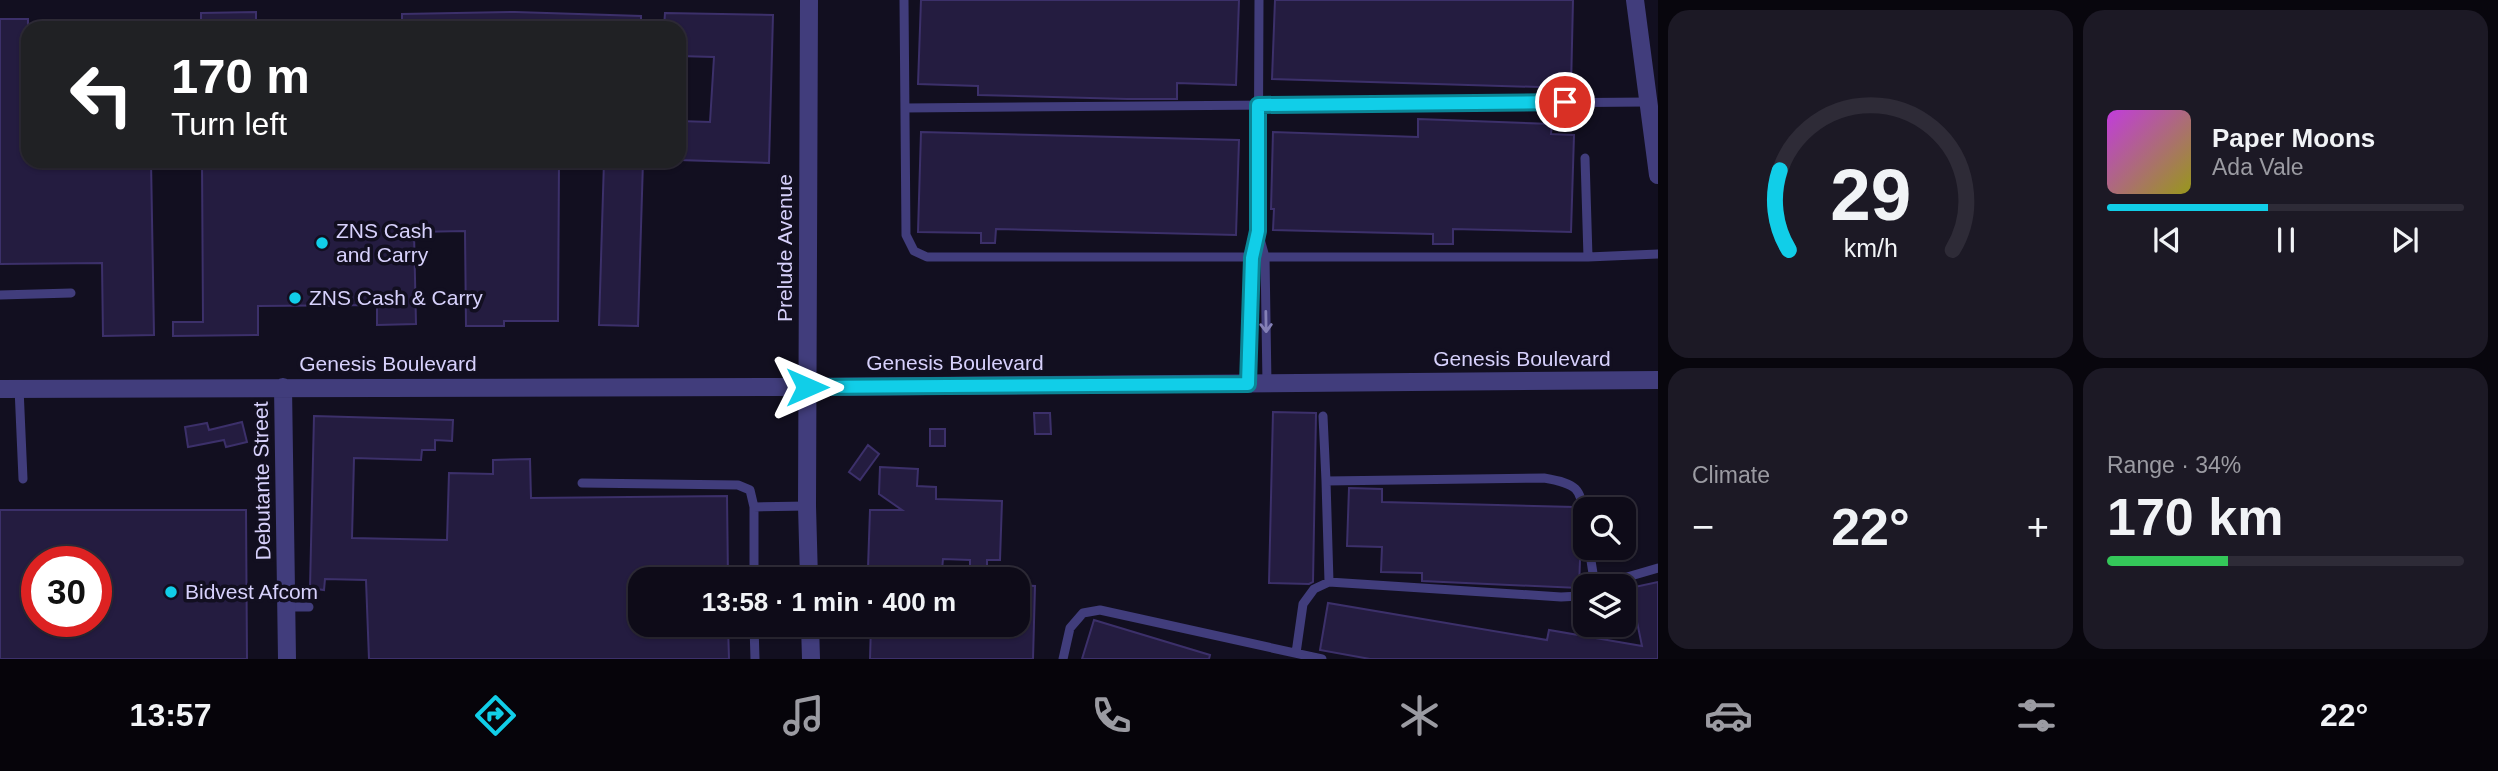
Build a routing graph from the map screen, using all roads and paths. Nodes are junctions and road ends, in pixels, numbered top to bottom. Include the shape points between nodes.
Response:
1 (809, 0) edge
2 (904, 0) edge
3 (1259, 0) edge
4 (1635, 0) edge
5 (1648, 102) junction
6 (1258, 105) junction
7 (905, 108) junction
8 (1586, 158) dead end
9 (1658, 176) edge
10 (1258, 231) junction
11 (1658, 254) edge
12 (1265, 257) junction
13 (1588, 257) junction
14 (1252, 258) junction
15 (71, 293) dead end
16 (0, 295) edge
17 (1658, 380) edge
18 (1248, 384) junction
19 (1267, 384) junction
20 (283, 387) junction
21 (807, 387) junction
22 (0, 388) edge
23 (19, 388) junction
24 (1323, 416) dead end
25 (23, 480) dead end
26 (1326, 481) junction
27 (582, 483) dead end
28 (1580, 497) edge
29 (807, 506) junction
30 (754, 507) junction
31 (754, 567) edge
32 (809, 567) edge
33 (1658, 568) edge
34 (1636, 574) edge
35 (1329, 582) junction
36 (1573, 596) edge
37 (286, 607) junction
38 (309, 607) dead end
39 (754, 637) edge
40 (810, 637) edge
41 (1296, 653) junction
42 (287, 659) edge
43 (754, 659) edge
44 (811, 659) edge
45 (1063, 659) edge
46 (1322, 659) edge

1 - 21 street, Prelude Avenue
2 - 7 lane
3 - 6 lane
4 - 5 street
5 - 6 lane
5 - 9 street
6 - 7 lane
6 - 10 lane
7 - 14 lane via 906,236 914,251 927,257
8 - 13 lane
10 - 12 lane
10 - 14 lane
11 - 13 lane
12 - 13 lane
12 - 14 lane
12 -> 19 lane
14 - 18 lane
15 - 16 lane
17 - 19 street, Genesis Boulevard
18 - 19 street, Genesis Boulevard
18 - 21 street, Genesis Boulevard
20 - 21 street, Genesis Boulevard
20 - 23 street, Genesis Boulevard
20 - 37 street, Debutante Street
21 - 29 street, Prelude Avenue
22 - 23 street, Genesis Boulevard
23 - 25 lane
24 - 26 lane
26 - 28 lane via 1544,478 1568,482
26 - 35 lane
27 - 30 lane via 738,485 750,490
29 - 30 lane
29 - 32 street, Prelude Avenue
30 - 31 lane
33 - 34 lane
35 - 36 lane
35 - 41 lane via 1314,589 1303,604
37 - 38 lane
37 - 42 street, Debutante Street
39 - 43 lane
40 - 44 street
41 - 45 lane via 1100,610 1083,613 1070,628
41 - 46 lane

